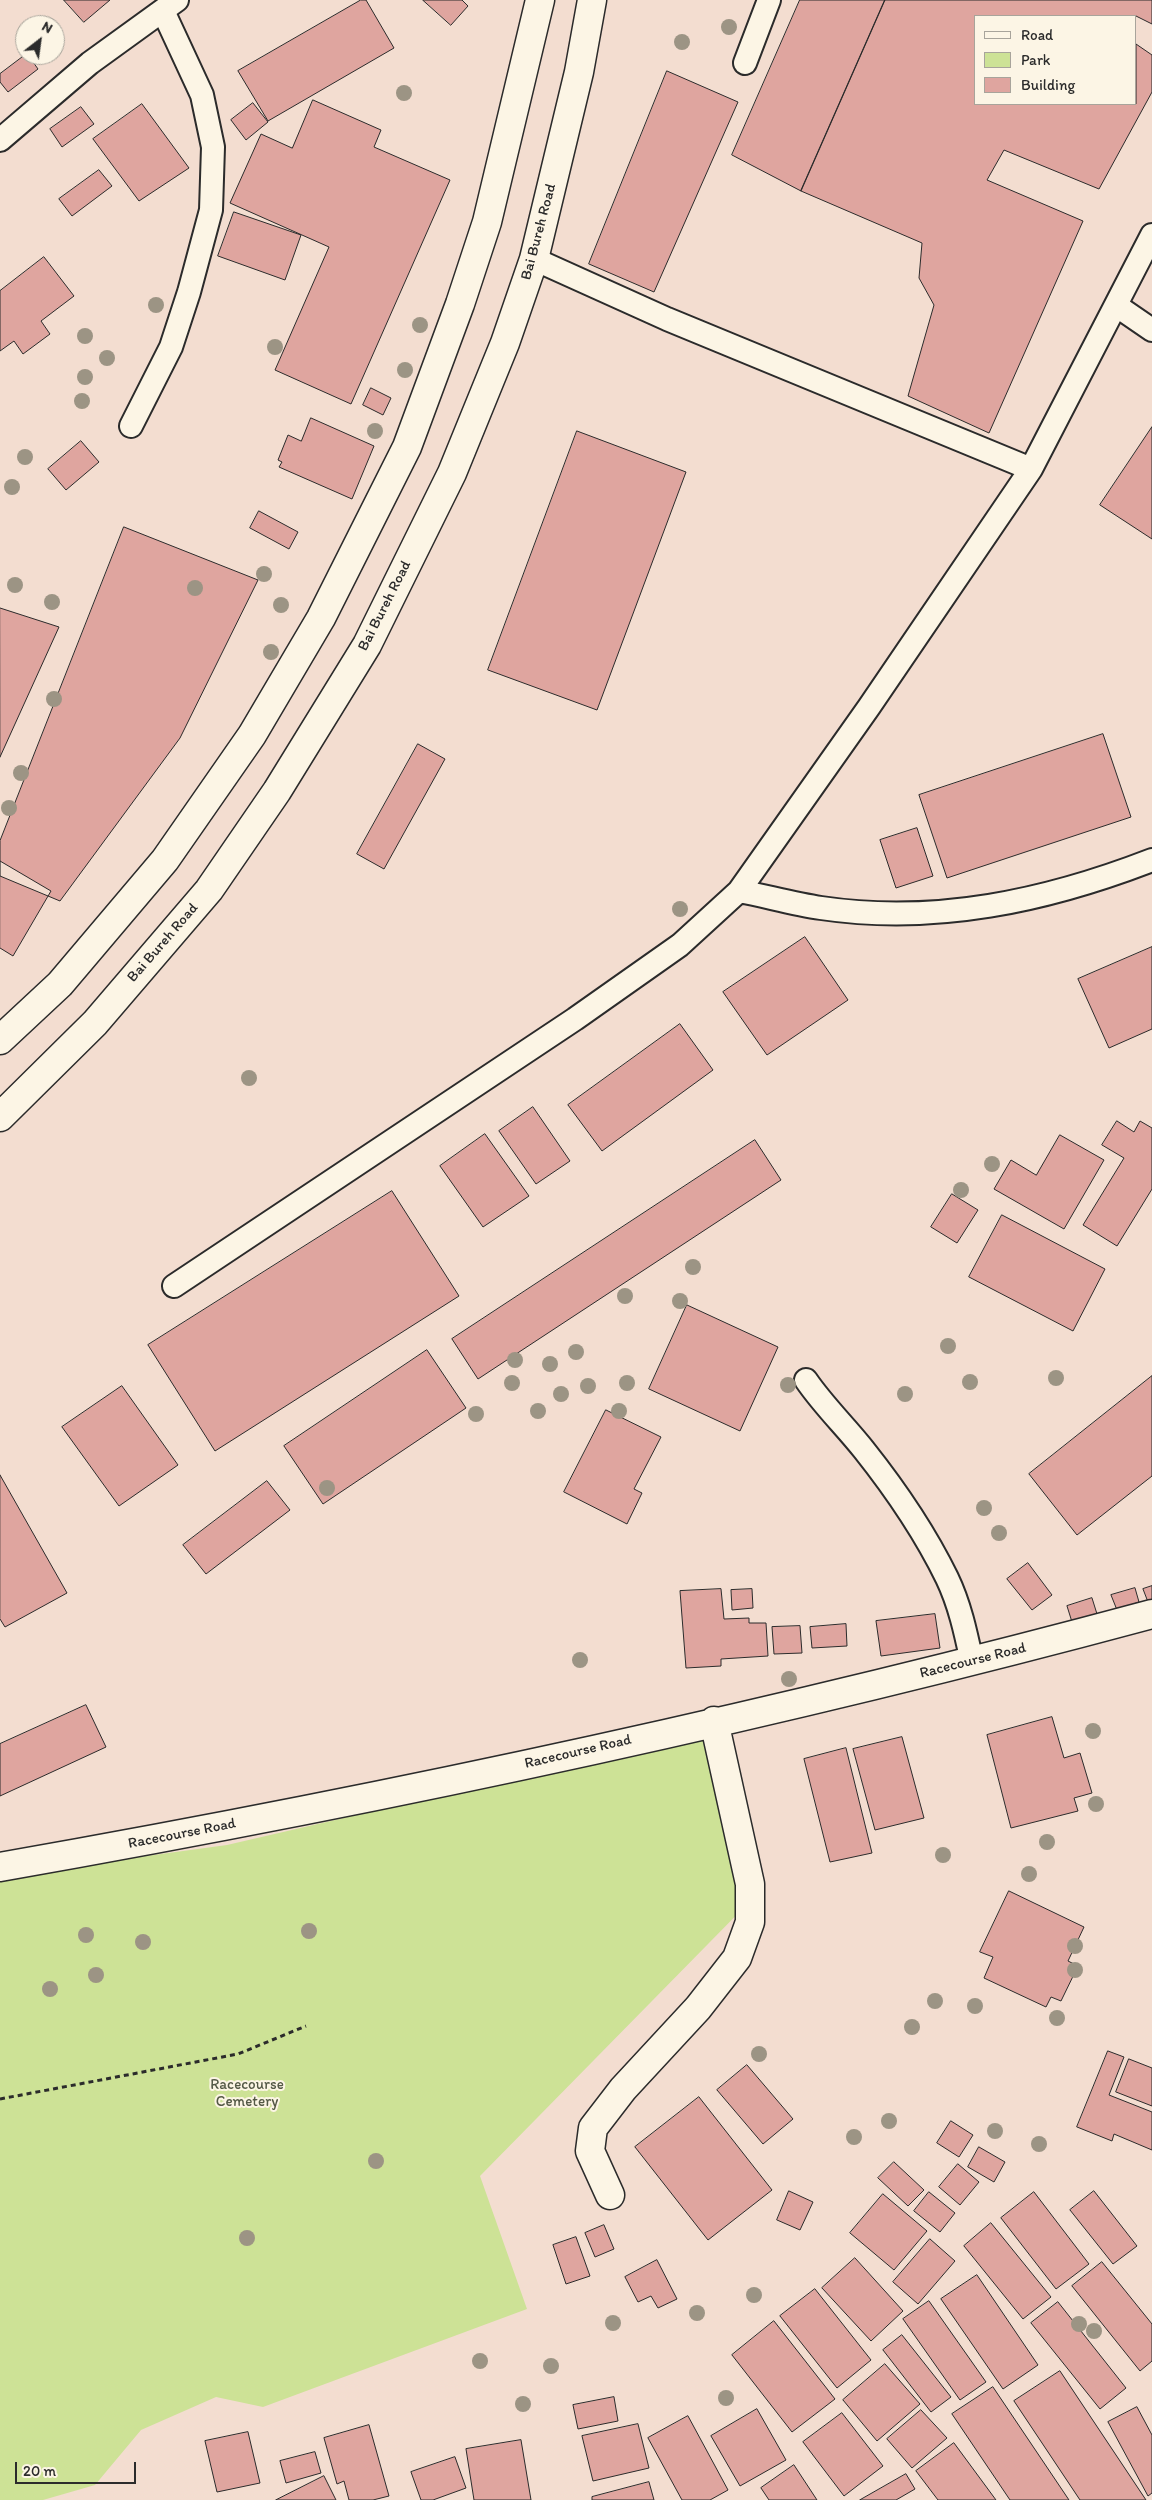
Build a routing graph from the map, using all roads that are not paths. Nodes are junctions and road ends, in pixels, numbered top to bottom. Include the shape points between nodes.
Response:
1 (540, 0) edge
2 (592, 0) edge
3 (769, 0) edge
4 (170, 6) edge
5 (745, 63) dead end
6 (0, 140) edge
7 (1152, 235) edge
8 (534, 259) junction
9 (1117, 306) junction
10 (1152, 330) edge
11 (131, 426) dead end
12 (1031, 469) junction
13 (1152, 860) edge
14 (739, 890) junction
15 (0, 1040) edge
16 (0, 1117) edge
17 (174, 1286) dead end
18 (806, 1380) dead end
19 (1152, 1614) edge
20 (972, 1662) junction
21 (714, 1721) junction
22 (0, 1867) edge
23 (610, 2195) dead end

1 - 15 main road via 487,222 460,304 407,447 321,618 252,735 165,860 60,984
2 - 8 main road, Bai Bureh Road via 579,72
3 - 5 lane
4 - 6 lane via 90,63
4 - 11 lane via 202,95 213,147 211,210 190,292 171,346
7 - 9 lane
8 - 12 lane via 667,319
8 - 16 main road, Bai Bureh Road via 505,343 452,473 367,645 276,791 203,898 95,1022
9 - 10 lane
9 - 12 lane
12 - 14 lane via 870,707
13 - 14 lane via 1037,898 937,913 888,914 820,908
14 - 17 lane via 680,945 576,1019
18 - 20 lane via 886,1478 925,1540 947,1579 964,1624
19 - 20 main road, Racecourse Road
20 - 21 main road, Racecourse Road
21 - 22 main road, Racecourse Road via 416,1788
21 - 23 main road via 750,1884 750,1922 737,1958 698,2008 623,2089 592,2128 590,2151

